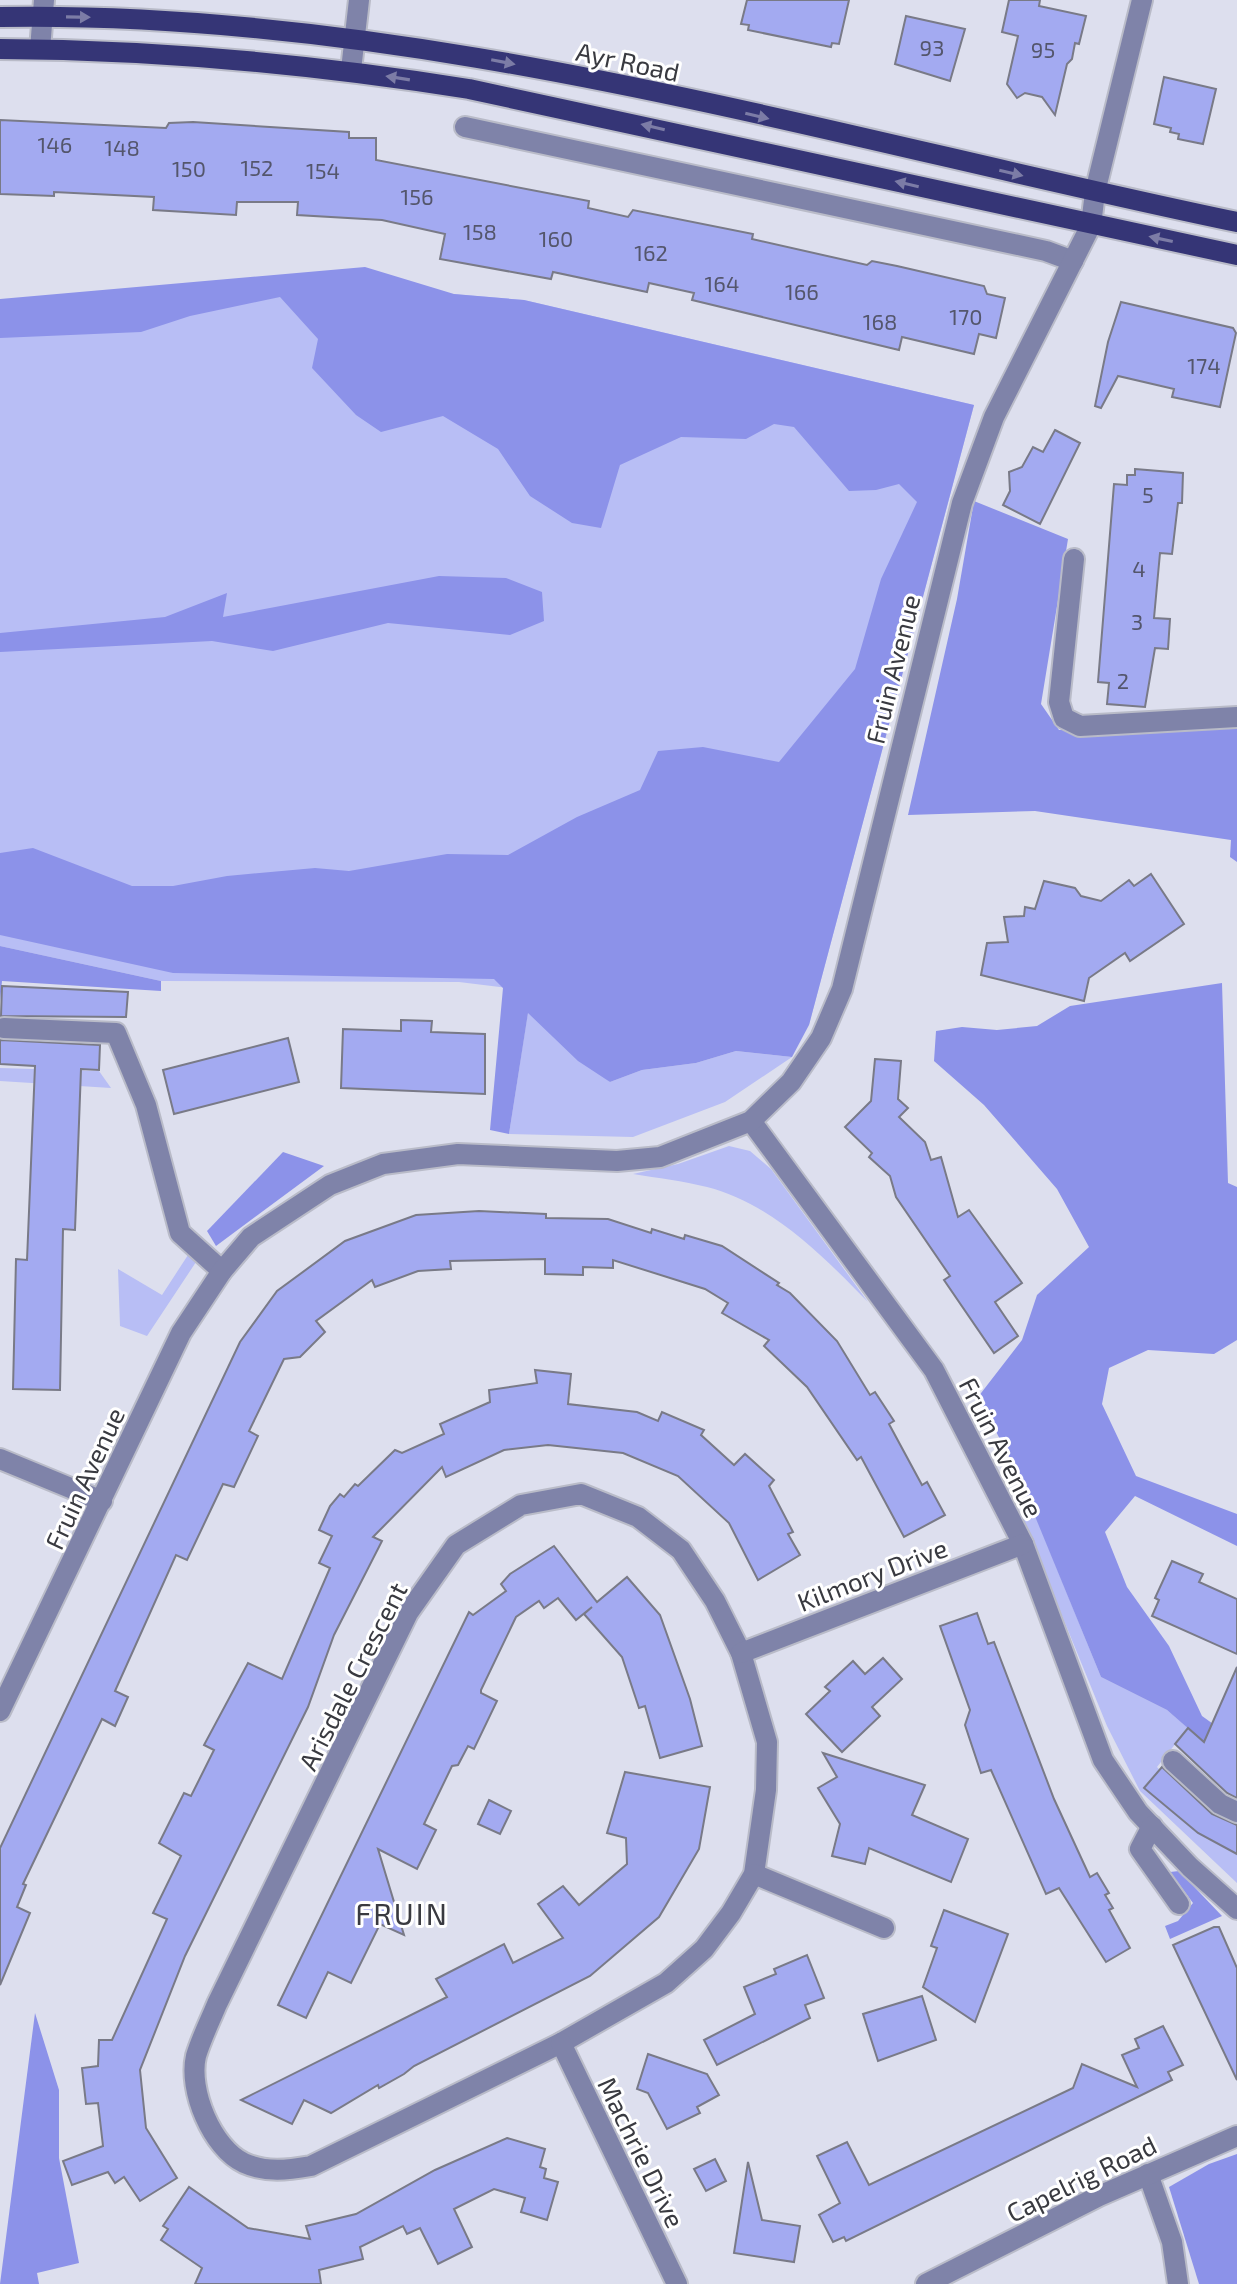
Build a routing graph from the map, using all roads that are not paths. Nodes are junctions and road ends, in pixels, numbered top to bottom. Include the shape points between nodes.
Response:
1 (359, 0) edge
2 (1142, 0) edge
3 (44, 8) edge
4 (0, 17) edge
5 (357, 38) junction
6 (0, 49) edge
7 (40, 49) junction
8 (351, 70) junction
9 (465, 127) dead end
10 (1095, 192) junction
11 (1237, 222) edge
12 (1091, 225) junction
13 (1237, 255) edge
14 (1073, 261) junction
15 (1074, 559) dead end
16 (1237, 717) edge
17 (4, 1028) dead end
18 (751, 1121) junction
19 (222, 1271) junction
20 (0, 1459) edge
21 (102, 1501) junction
22 (1023, 1544) junction
23 (741, 1653) junction
24 (0, 1711) edge
25 (1173, 1761) dead end
26 (1237, 1812) edge
27 (1152, 1826) junction
28 (754, 1874) junction
29 (1235, 1902) edge
30 (1179, 1904) dead end
31 (884, 1928) dead end
32 (561, 2043) junction
33 (1237, 2136) edge
34 (1148, 2174) junction
35 (951, 2278) edge
36 (677, 2284) edge
37 (926, 2284) edge
38 (1178, 2284) edge

1 - 5 street
2 - 10 street, Fruin Avenue
3 - 4 main road, Ayr Road
3 -> 5 main road, Ayr Road
3 - 7 street
5 - 8 street
5 -> 10 main road, Ayr Road via 649,92
6 - 7 main road
7 - 8 main road via 195,55
12 -> 8 main road via 603,116
9 - 14 street
10 - 11 main road, Ayr Road
10 - 12 street, Fruin Avenue
13 -> 12 main road
12 - 14 street, Fruin Avenue
14 - 18 street, Fruin Avenue via 994,417 962,503 842,989 821,1038 791,1082
15 - 16 street via 1059,702 1064,718 1080,726
17 - 19 street via 116,1033 146,1105 180,1233
18 - 19 street, Fruin Avenue via 660,1157 617,1161 458,1154 383,1164 330,1185 292,1208 251,1237
18 - 22 street, Fruin Avenue via 934,1370
19 - 21 street, Fruin Avenue via 181,1333
20 - 21 street
21 - 24 street, Fruin Avenue
22 - 23 street, Kilmory Drive
22 - 27 street, Fruin Avenue via 1103,1760
23 - 28 street, Arisdale Crescent via 767,1742
23 - 32 street, Arisdale Crescent via 681,1550 638,1517 581,1494 521,1505 456,1545 408,1613 217,2004 196,2058 196,2095 214,2134 242,2162 277,2171 311,2166
25 - 26 street via 1220,1804
27 - 29 street, Fruin Avenue via 1190,1867
27 - 30 street via 1140,1849
28 - 31 street
28 - 32 street, Arisdale Crescent via 704,1949 666,1983
32 - 36 street, Machrie Drive
33 - 34 street, Capelrig Road
34 - 35 street, Capelrig Road
34 - 38 street via 1172,2242
35 - 37 street, Capelrig Road

